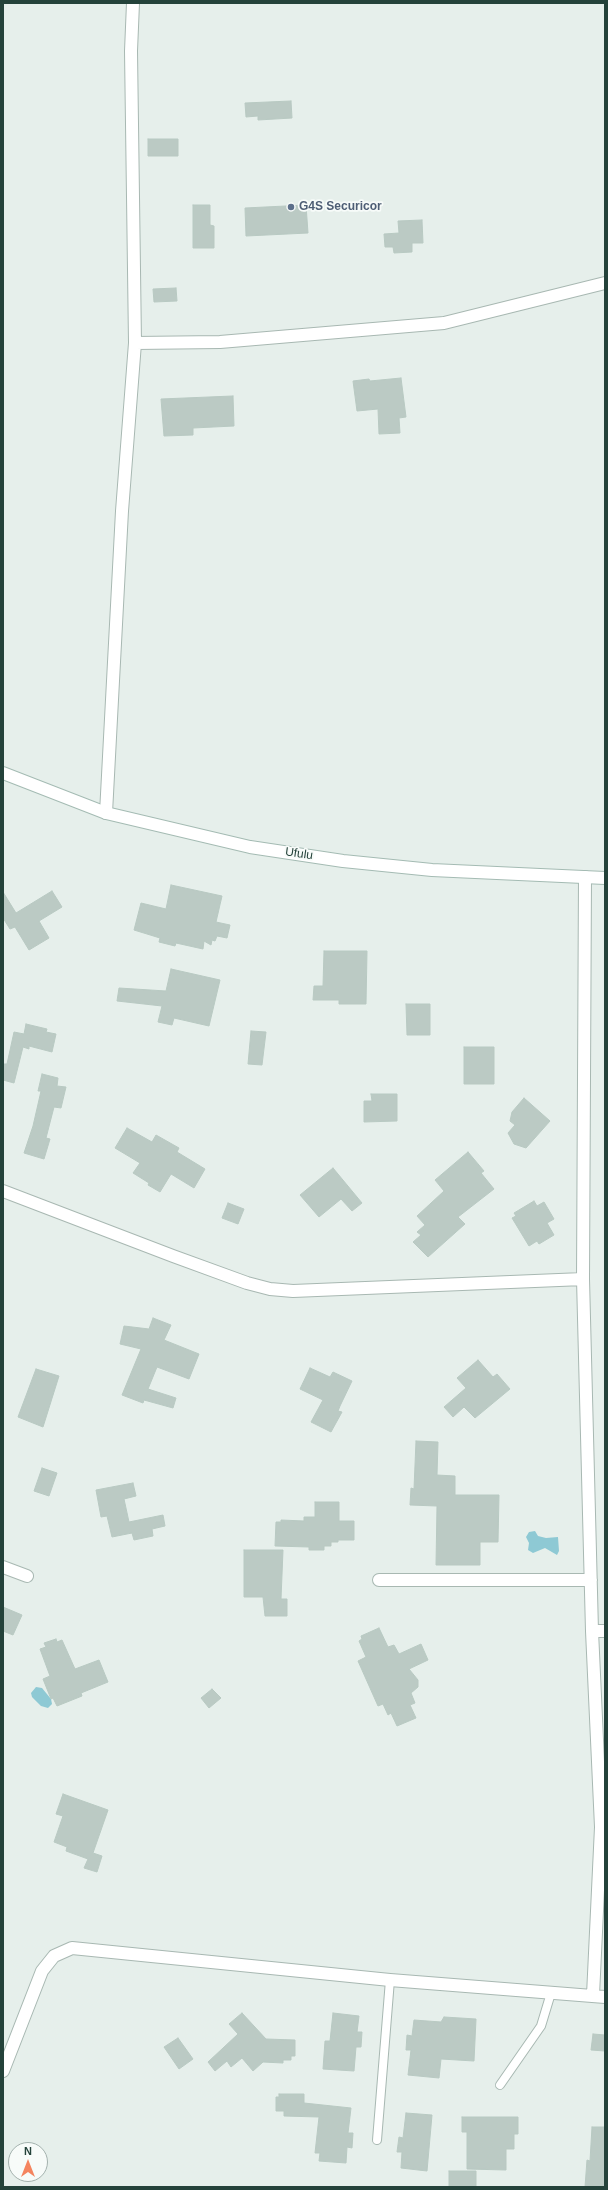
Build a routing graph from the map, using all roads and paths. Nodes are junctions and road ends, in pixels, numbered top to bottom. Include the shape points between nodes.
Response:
1 (133, 3) edge
2 (605, 283) edge
3 (135, 344) junction
4 (3, 773) edge
5 (106, 813) junction
6 (585, 878) junction
7 (605, 878) edge
8 (3, 1191) edge
9 (583, 1279) junction
10 (3, 1567) edge
11 (27, 1576) dead end
12 (379, 1580) dead end
13 (591, 1580) junction
14 (592, 1631) junction
15 (605, 1631) edge
16 (390, 1980) junction
17 (552, 1993) junction
18 (599, 1996) edge
19 (3, 2071) edge
20 (500, 2085) dead end
21 (377, 2140) dead end

1 - 3 street via 131,51
2 - 3 street via 444,324 220,342
3 - 5 street via 122,510
4 - 5 street, Ufulu
5 - 6 street, Ufulu via 250,847 343,861 432,870
6 - 7 street, Ufulu
6 - 9 street
8 - 9 street via 173,1256 270,1289 293,1291
9 - 13 street
10 - 11 street
12 - 13 street
13 - 14 street
14 - 15 street
14 - 18 street via 601,1827
16 - 17 street
16 - 19 street via 72,1948 54,1956 42,1971
16 - 21 lane
17 - 18 street
17 - 20 lane via 542,2026

